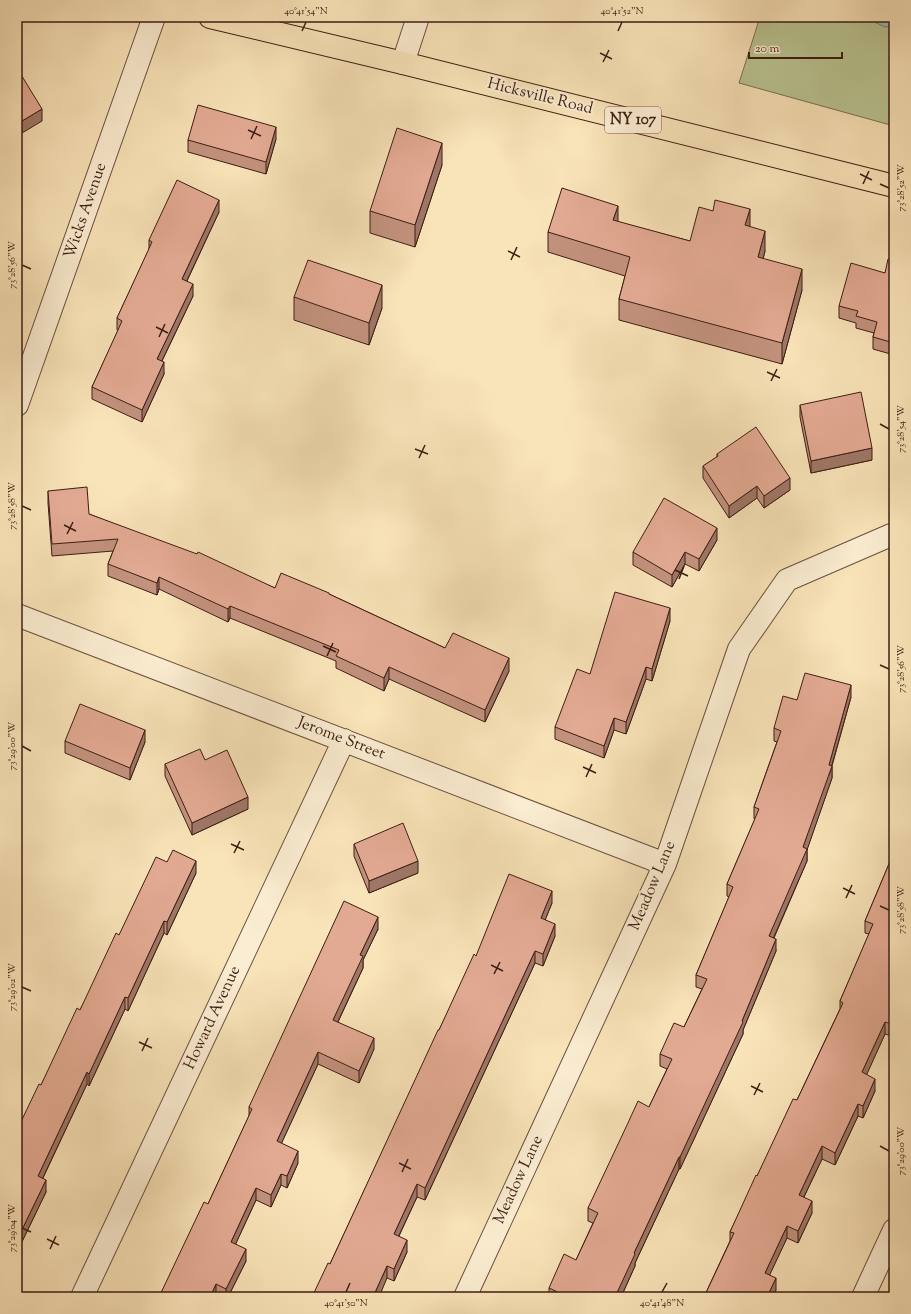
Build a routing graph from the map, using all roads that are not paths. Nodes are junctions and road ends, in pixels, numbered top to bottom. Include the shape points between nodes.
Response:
1 (154, 17) edge
2 (210, 17) edge
3 (418, 17) edge
4 (403, 63) junction
5 (894, 186) edge
6 (18, 400) edge
7 (894, 536) edge
8 (17, 615) edge
9 (344, 740) junction
10 (665, 864) junction
11 (894, 1230) edge
12 (82, 1297) edge
13 (465, 1297) edge
14 (863, 1297) edge

1 - 6 street, Wicks Avenue
2 - 4 main road, Hicksville Road / NY 107
3 - 4 street
4 - 5 main road, Hicksville Road / NY 107
7 - 10 street, Meadow Lane via 787,580 739,649
8 - 9 street, Jerome Street
9 - 10 street, Jerome Street
9 - 12 street, Howard Avenue
10 - 13 street, Meadow Lane
11 - 14 street

